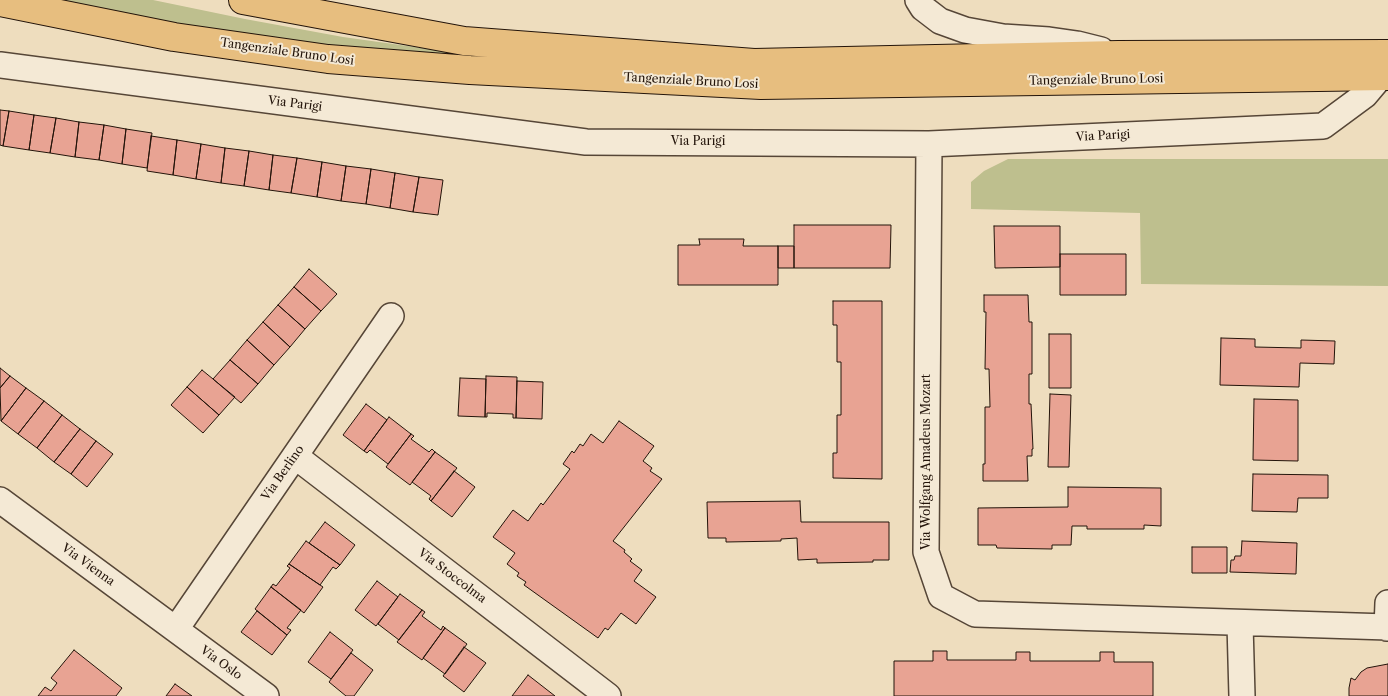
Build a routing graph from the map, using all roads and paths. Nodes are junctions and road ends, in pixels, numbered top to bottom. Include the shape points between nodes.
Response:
1 (243, 0) edge
2 (918, 0) edge
3 (0, 2) edge
4 (1118, 55) junction
5 (0, 65) edge
6 (1386, 69) edge
7 (929, 144) junction
8 (391, 316) dead end
9 (295, 456) junction
10 (0, 500) edge
11 (1388, 603) edge
12 (1240, 624) junction
13 (1388, 628) edge
14 (176, 629) junction
15 (266, 696) edge
16 (608, 696) edge
17 (1242, 696) edge

1 - 4 main road, Tangenziale Bruno Losi via 464,41 754,63
2 - 4 street via 940,21 965,30 1077,44
3 - 6 main road, Tangenziale Bruno Losi via 174,37 328,59 761,85
4 - 6 main road, Tangenziale Bruno Losi
5 - 7 street, Via Parigi via 586,142
6 - 7 street, Via Parigi via 1365,95 1323,126
7 - 12 street, Via Wolfgang Amadeus Mozart via 926,552 940,596 975,614
8 - 9 street, Via Berlino
9 - 14 street, Via Berlino
9 - 16 street, Via Stoccolma
10 - 14 street, Via Vienna
11 - 13 street
12 - 13 street, Via Wolfgang Amadeus Mozart
12 - 17 street
14 - 15 street, Via Oslo

